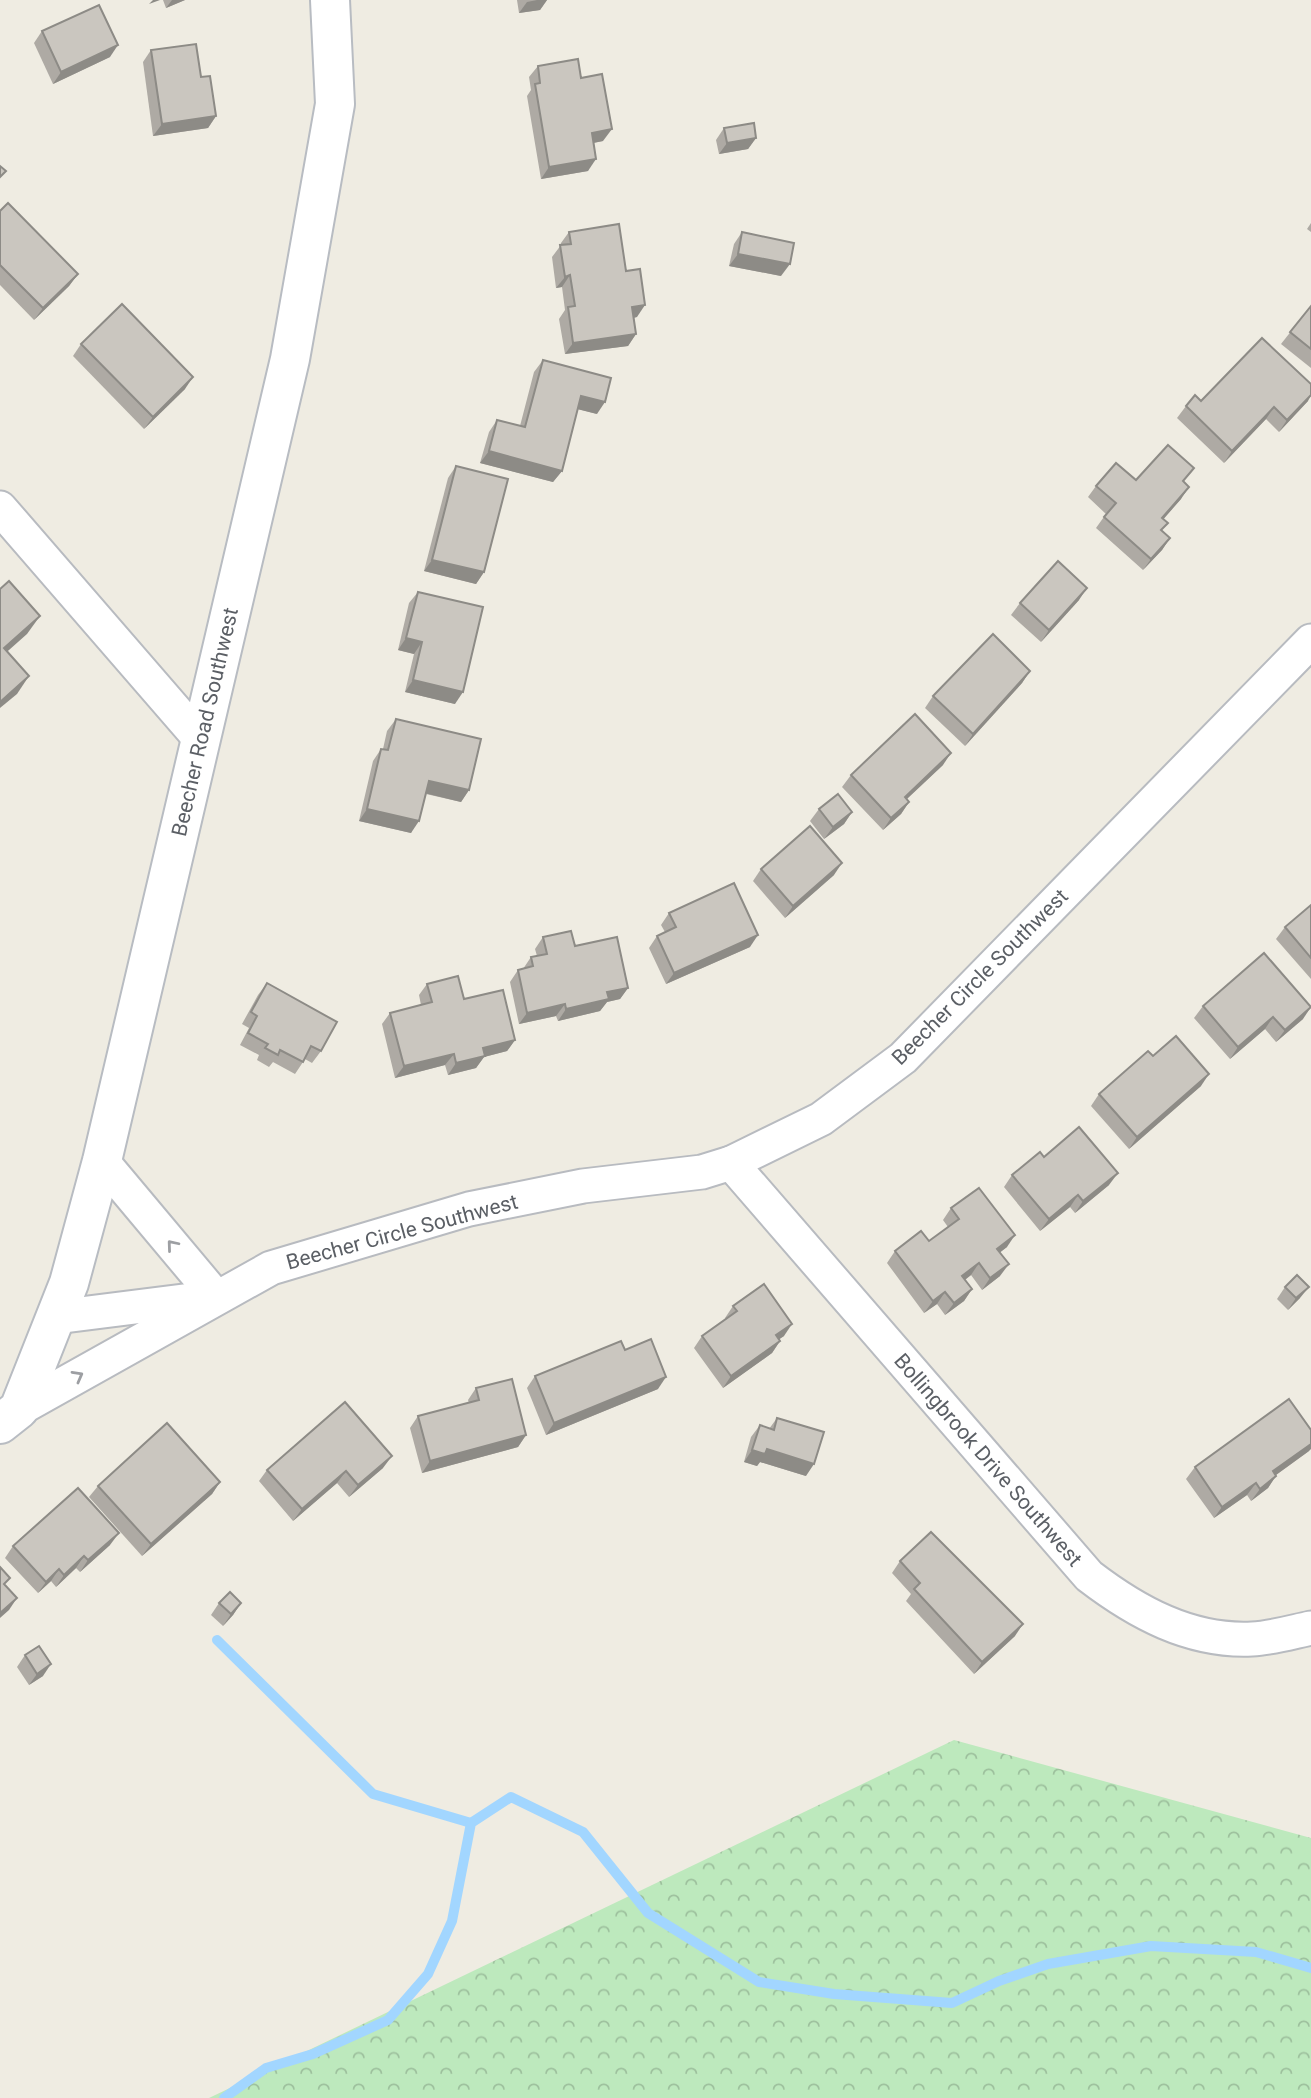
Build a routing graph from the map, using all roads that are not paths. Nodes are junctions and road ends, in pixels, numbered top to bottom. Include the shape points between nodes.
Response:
1 (330, 0) edge
2 (0, 508) edge
3 (1311, 641) edge
4 (201, 740) junction
5 (102, 1161) junction
6 (731, 1163) junction
7 (216, 1297) junction
8 (56, 1317) junction
9 (9, 1416) edge
10 (1311, 1628) edge

1 - 4 street, Beecher Road Southwest via 335,104 297,320
2 - 4 street
3 - 6 street, Beecher Circle Southwest via 903,1058 821,1119
4 - 5 street, Beecher Road Southwest
7 -> 5 street
5 - 8 street, Beecher Road Southwest
6 - 7 street, Beecher Circle Southwest via 702,1172 583,1186 469,1209 271,1268
6 - 10 street, Bollingbrook Drive Southwest via 1089,1576 1134,1608 1203,1634 1252,1639
7 - 8 street, Beecher Circle Southwest
9 -> 7 street, Beecher Circle Southwest
8 - 9 street, Beecher Road Southwest

